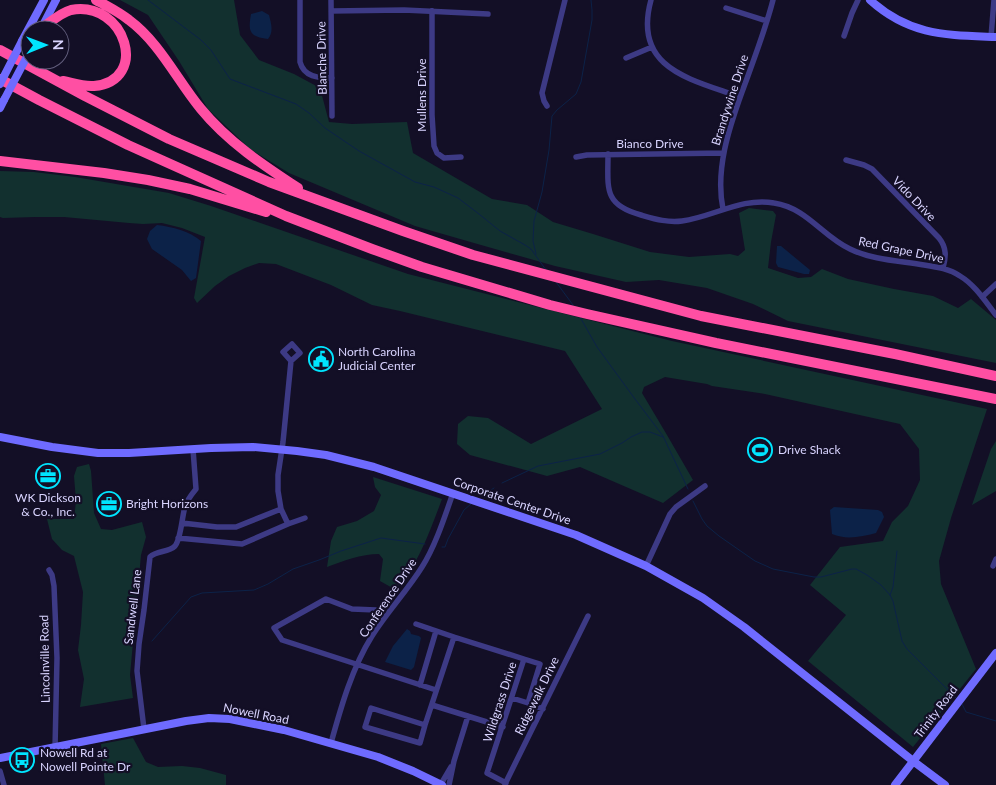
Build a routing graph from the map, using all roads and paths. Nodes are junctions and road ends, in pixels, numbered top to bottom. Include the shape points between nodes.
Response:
1 (44, 0) edge
2 (56, 0) edge
3 (96, 0) edge
4 (300, 0) edge
5 (331, 0) edge
6 (565, 0) edge
7 (651, 0) edge
8 (773, 0) edge
9 (858, 0) edge
10 (870, 0) edge
11 (994, 0) edge
12 (726, 8) dead end
13 (331, 11) junction
14 (432, 11) junction
15 (488, 14) dead end
16 (46, 20) edge
17 (54, 20) edge
18 (767, 21) junction
19 (844, 36) dead end
20 (993, 37) edge
21 (652, 47) junction
22 (0, 50) edge
23 (626, 58) dead end
24 (20, 70) edge
25 (50, 77) junction
26 (332, 78) junction
27 (0, 79) edge
28 (0, 84) edge
29 (740, 97) junction
30 (547, 106) dead end
31 (0, 108) edge
32 (332, 116) dead end
33 (724, 153) junction
34 (608, 154) junction
35 (461, 157) dead end
36 (576, 157) dead end
37 (846, 160) dead end
38 (0, 161) edge
39 (314, 198) junction
40 (723, 209) junction
41 (286, 216) junction
42 (943, 268) junction
43 (996, 284) edge
44 (982, 297) junction
45 (996, 315) edge
46 (291, 361) dead end
47 (996, 376) edge
48 (996, 399) edge
49 (0, 437) edge
50 (192, 449) junction
51 (282, 449) junction
52 (705, 486) dead end
53 (453, 493) junction
54 (281, 508) junction
55 (305, 518) dead end
56 (182, 523) junction
57 (288, 524) junction
58 (178, 538) junction
59 (646, 566) junction
60 (49, 570) dead end
61 (386, 616) junction
62 (588, 616) dead end
63 (416, 624) dead end
64 (436, 631) junction
65 (454, 636) junction
66 (995, 657) edge
67 (524, 659) junction
68 (357, 665) junction
69 (420, 684) junction
70 (436, 690) junction
71 (512, 698) junction
72 (528, 703) junction
73 (432, 704) junction
74 (543, 709) junction
75 (468, 716) junction
76 (426, 725) junction
77 (503, 727) junction
78 (144, 730) junction
79 (331, 743) junction
80 (55, 748) junction
81 (0, 758) edge
82 (454, 761) junction
83 (913, 762) junction
84 (0, 771) edge
85 (505, 784) edge
86 (4, 785) edge
87 (442, 785) edge
88 (449, 785) edge
89 (895, 785) edge
90 (945, 785) edge

1 - 28 street, bridge
2 - 16 street
3 - 39 highway via 129,20 143,33 202,109 231,140
4 - 26 street via 301,66 312,76
5 - 13 street, Blanche Drive
6 - 30 street via 542,93
7 - 21 street via 647,20
8 - 18 street, Brandywine Drive
9 - 19 street
10 - 20 street via 898,21 919,29
11 - 20 street
12 - 18 street
13 - 14 street
13 - 26 street, Blanche Drive
14 - 15 street
14 - 35 street, Mullens Drive via 434,146 444,158
17 - 25 highway via 66,12 79,9 99,12 111,19 121,32 126,54 123,67 103,84 86,86
18 - 29 street, Brandywine Drive
21 - 23 street
21 - 29 street via 661,60 676,72
22 - 25 highway
24 - 31 street, bridge
25 - 39 highway via 169,139
26 - 32 street, Blanche Drive
27 - 41 highway via 128,145
29 - 33 street, Brandywine Drive
33 - 34 street, Bianco Drive
33 - 40 street, Brandywine Drive
34 - 36 street, Bianco Drive
34 - 40 street, Red Grape Drive via 610,195 624,210 672,222
37 - 42 street, Vido Drive via 872,169 939,238 946,251
38 - 41 highway via 148,180
39 - 47 highway via 473,255 701,316
40 - 42 street, Red Grape Drive via 756,202 779,204 799,212 854,251
41 - 48 highway via 422,267 550,305 716,343
42 - 44 street, Red Grape Drive via 961,276
43 - 44 street
44 - 45 street, Red Grape Drive
46 - 51 street
49 - 50 street, Corporate Center Drive via 66,449 130,454
50 - 51 street, Corporate Center Drive
50 - 56 street via 196,490 189,497
51 - 53 street, Corporate Center Drive via 357,462
51 - 54 street via 278,475
52 - 59 street via 670,514
53 - 59 street, Corporate Center Drive via 576,535
53 - 61 street, Conference Drive via 422,566
54 - 56 street via 236,527
54 - 57 street
55 - 57 street
56 - 58 street
57 - 58 street via 242,544
58 - 78 street, Sandwell Lane via 171,549 150,557 138,671
59 - 83 street, Corporate Center Drive via 694,592 744,627
60 - 80 street, Lincolnville Road via 54,586 57,658
61 - 68 street, Conference Drive
61 - 68 street via 376,610 352,609 326,599 274,628 282,640
62 - 74 street, Ridgewalk Drive
63 - 64 street, Wildgrass Drive
64 - 65 street, Wildgrass Drive
64 - 69 street
65 - 67 street, Wildgrass Drive
65 - 70 street
66 - 83 street, Trinity Road
67 - 71 street, Wildgrass Drive
67 - 72 street via 540,664
68 - 69 street
68 - 79 street, Conference Drive
69 - 70 street
70 - 73 street
71 - 72 street
71 - 77 street, Wildgrass Drive
72 - 74 street
73 - 75 street
73 - 76 street
74 - 85 street, Ridgewalk Drive
75 - 77 street
75 - 82 street
76 - 76 street via 371,708 365,727 420,744
77 - 85 street, Wildgrass Drive via 487,774
78 - 79 street, Nowell Road via 199,719 223,718
78 - 80 street, Nowell Road
79 - 87 street, Nowell Road via 381,758
80 - 81 street, Nowell Road
82 - 87 street
82 - 88 street
83 - 89 street, Trinity Road
83 - 90 street, Corporate Center Drive
84 - 86 street

